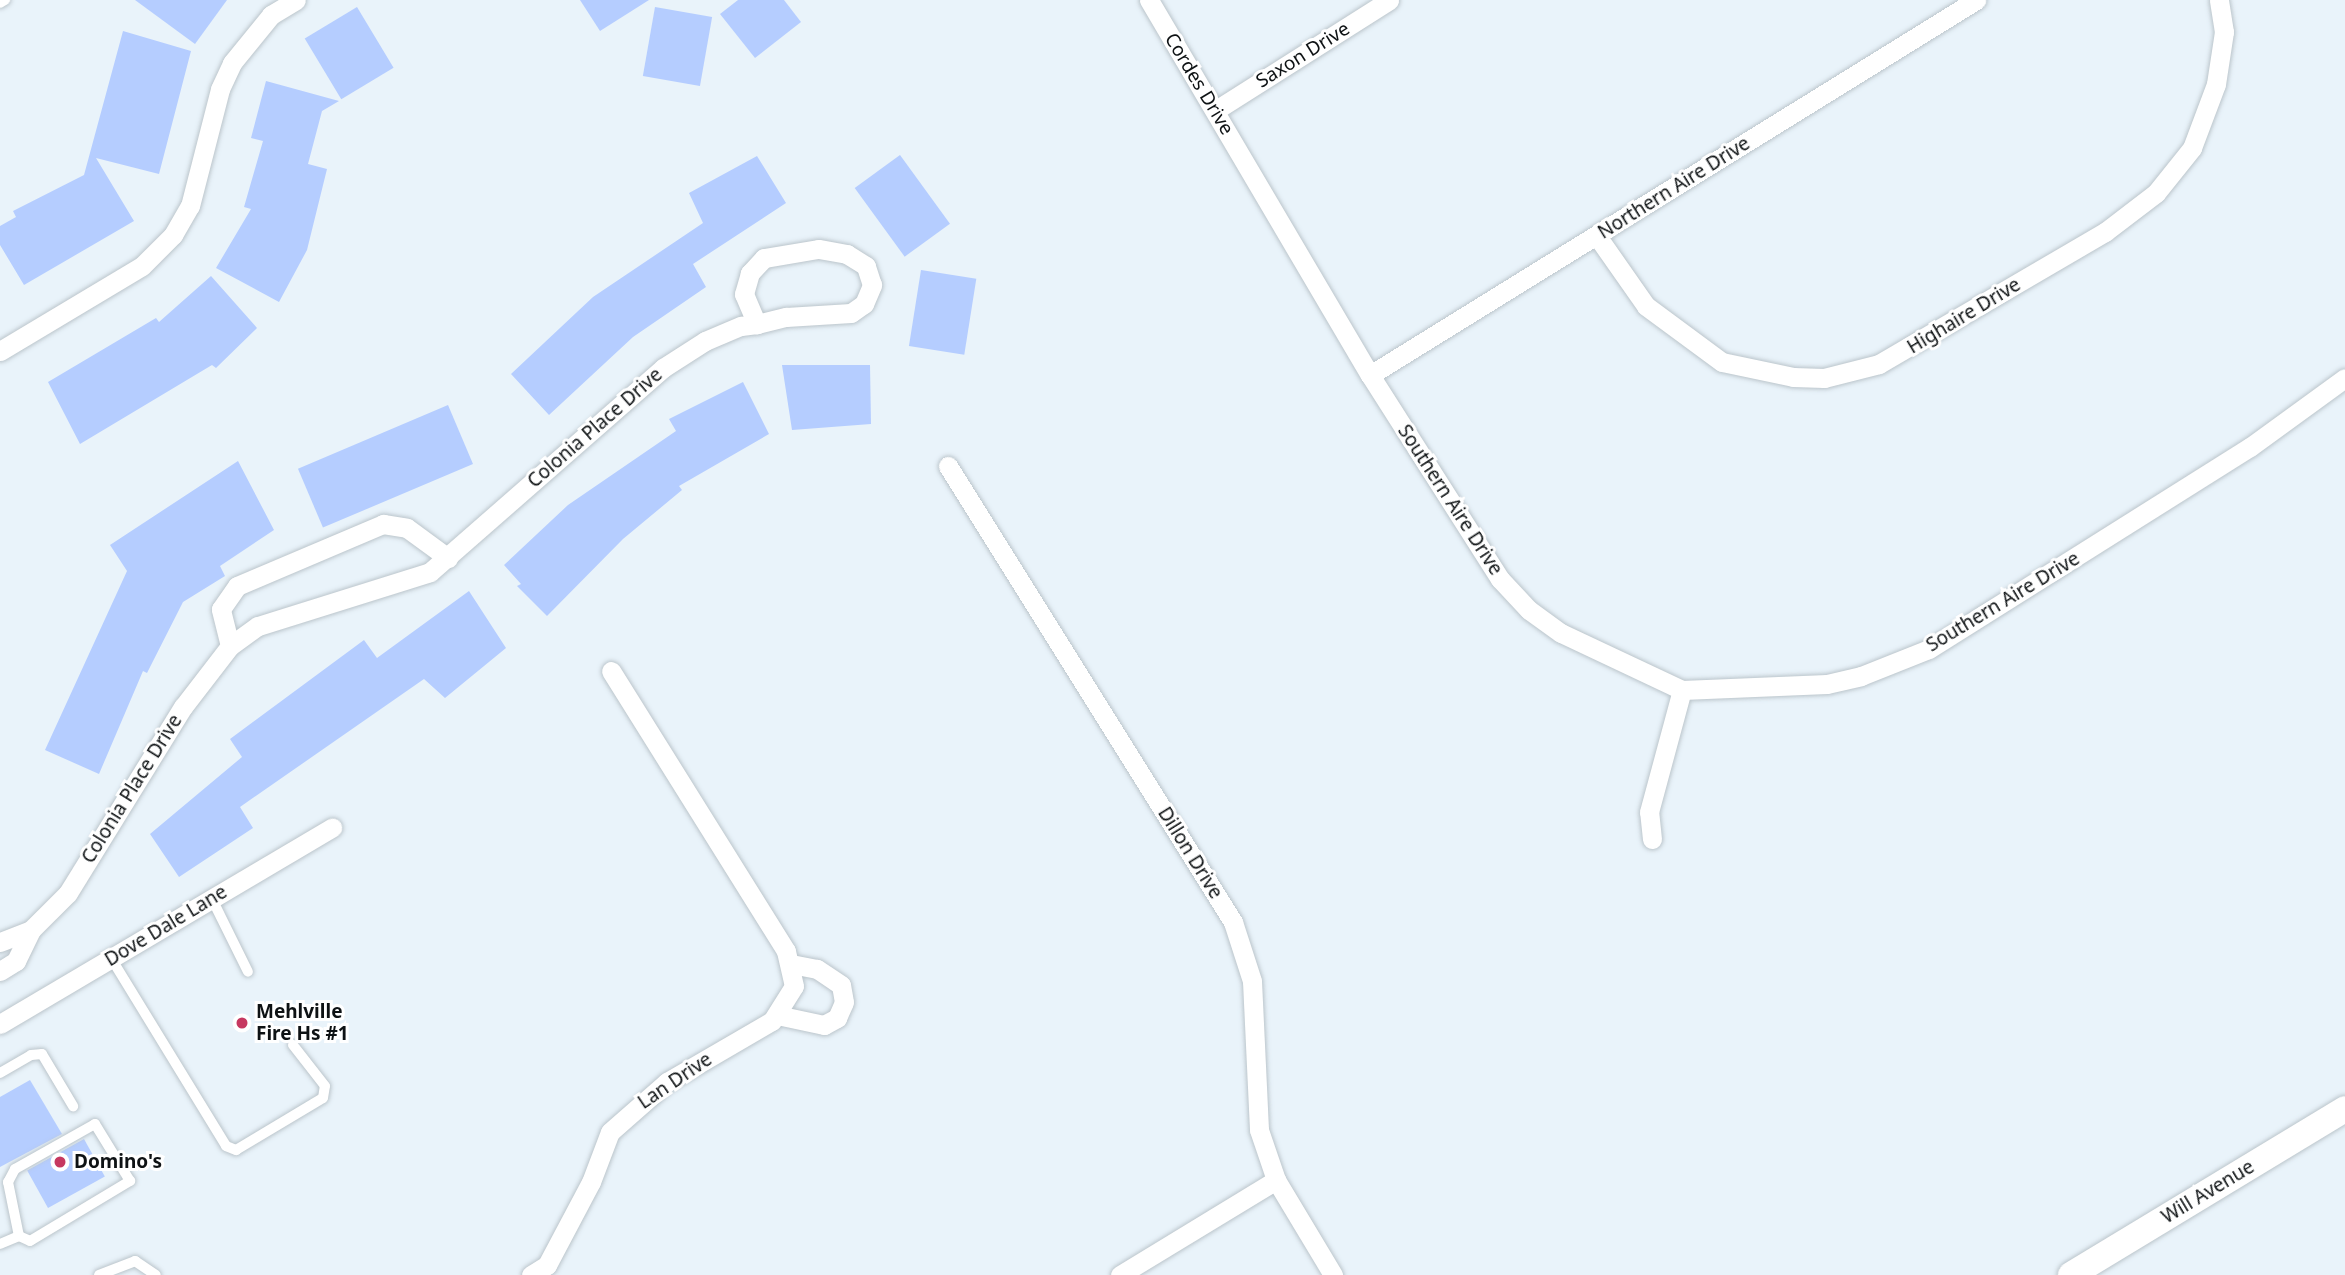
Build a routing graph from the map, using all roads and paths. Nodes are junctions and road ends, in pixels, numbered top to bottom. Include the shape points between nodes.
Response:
1 (5, 0) edge
2 (296, 0) edge
3 (1149, 0) edge
4 (1389, 0) edge
5 (1976, 0) edge
6 (2219, 0) edge
7 (0, 3) edge
8 (1216, 110) junction
9 (1249, 168) joint
10 (1597, 236) junction
11 (757, 324) junction
12 (0, 351) edge
13 (1370, 375) junction
14 (2345, 378) edge
15 (948, 466) dead end
16 (448, 558) junction
17 (230, 646) junction
18 (611, 671) dead end
19 (1682, 690) junction
20 (332, 828) dead end
21 (1652, 839) dead end
22 (212, 899) junction
23 (31, 930) junction
24 (0, 942) edge
25 (111, 958) junction
26 (792, 964) junction
27 (0, 971) edge
28 (248, 972) dead end
29 (777, 1015) junction
30 (0, 1024) edge
31 (293, 1045) dead end
32 (0, 1073) edge
33 (73, 1106) dead end
34 (2345, 1109) edge
35 (1276, 1180) junction
36 (19, 1236) junction
37 (0, 1244) edge
38 (99, 1275) edge
39 (156, 1275) edge
40 (531, 1275) edge
41 (1120, 1275) edge
42 (1333, 1275) edge
43 (2071, 1275) edge

1 - 7 lane
2 - 12 street via 271,15 232,63 190,206 173,235 142,266
3 - 8 street, Cordes Drive
4 - 8 street, Saxon Drive
5 - 10 street, Northern Aire Drive
6 - 10 street, Highaire Drive via 2224,32 2216,84 2192,148 2156,193 2105,232 1879,364 1824,377 1793,377 1722,362 1646,306
8 - 9 street, Cordes Drive
9 - 13 street, Southern Aire Drive
10 - 13 street, Northern Aire Drive
11 - 11 street, Colonia Place Drive via 851,313 864,304 872,285 866,267 847,254 817,249 764,258 750,273 744,294
11 - 16 street, Colonia Place Drive via 705,341 663,368
13 - 19 street, Southern Aire Drive via 1459,519 1500,579 1529,610 1607,658
14 - 19 street, Southern Aire Drive via 2250,447 1929,649 1827,684
15 - 35 street, Dillon Drive via 1233,922 1252,981 1259,1130
16 - 17 street, Colonia Place Drive via 430,572 385,589 258,626
16 - 17 street via 407,528 383,524 237,586 221,609
17 - 23 street, Colonia Place Drive via 183,707 68,893
18 - 26 street
19 - 21 street via 1649,812
20 - 22 street, Dove Dale Lane
22 - 25 street, Dove Dale Lane
22 - 28 lane
23 - 24 street, Colonia Place Drive
23 - 27 street, Colonia Place Drive via 16,961
25 - 30 street, Dove Dale Lane
25 - 31 lane via 226,1146 236,1150 323,1098 325,1086
26 - 29 street, Lan Drive via 794,986
26 - 29 street via 817,969 841,985 844,1002 837,1018 824,1025
29 - 40 street, Lan Drive via 667,1082 610,1132 591,1182 547,1265
32 - 33 lane via 31,1055 42,1054
34 - 43 street, Will Avenue
35 - 41 street
35 - 42 street, Dillon Drive
36 - 36 lane via 8,1182 15,1169 95,1124 131,1181 30,1241
36 - 37 lane
38 - 39 lane via 135,1261

